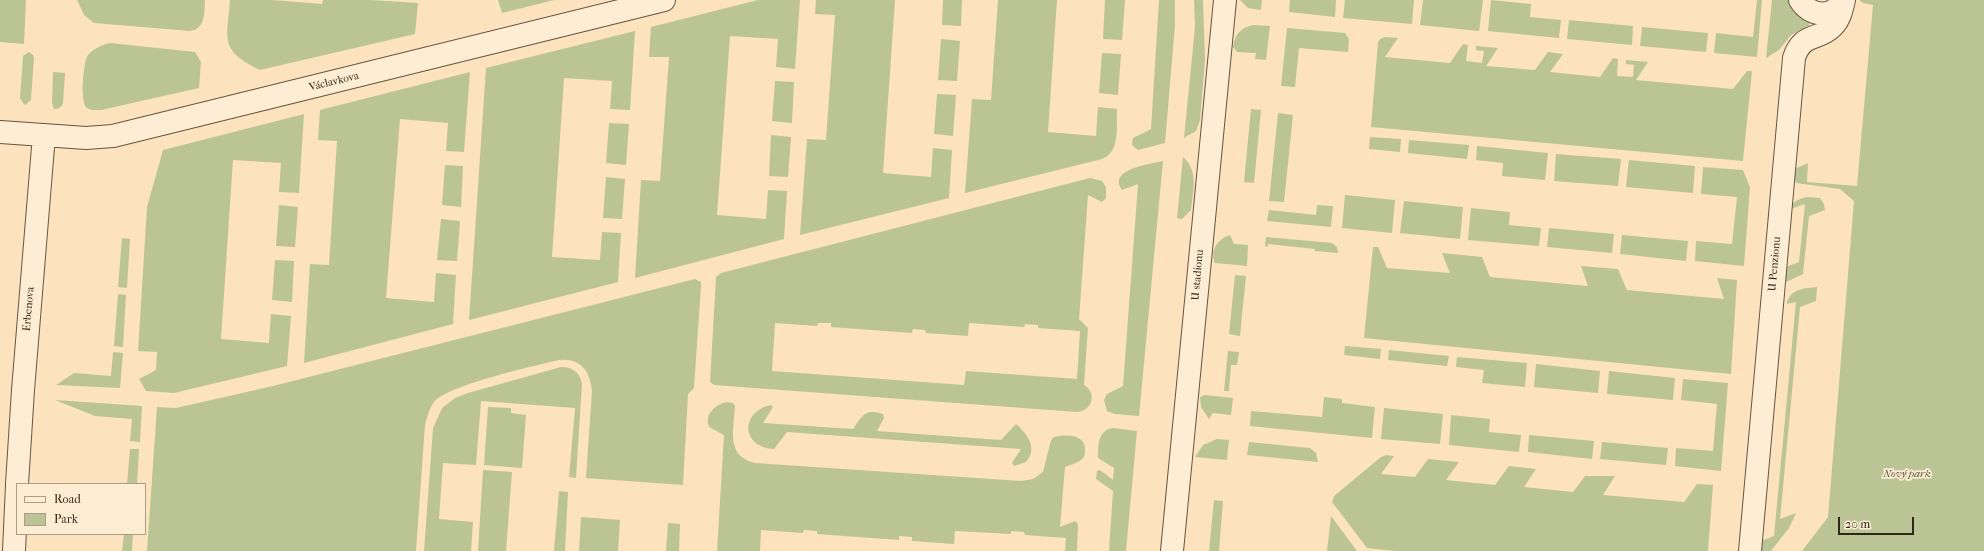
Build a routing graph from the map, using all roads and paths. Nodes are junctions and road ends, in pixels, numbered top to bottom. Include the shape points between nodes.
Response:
1 (664, 0) edge
2 (1225, 0) edge
3 (1800, 0) edge
4 (1843, 0) edge
5 (0, 132) edge
6 (44, 135) junction
7 (17, 483) edge
8 (16, 506) edge
9 (14, 551) edge
10 (1172, 551) edge
11 (1750, 551) edge

1 - 6 street, Václavkova via 113,136 86,138
2 - 10 street, U stadionu
3 - 4 street, U Penzionu via 1812,12 1824,14 1836,9
4 - 11 street, U Penzionu via 1840,15 1833,26 1807,39 1797,50 1794,58
5 - 6 street, Václavkova
6 - 7 street, Erbenova
8 - 9 street, Erbenova

